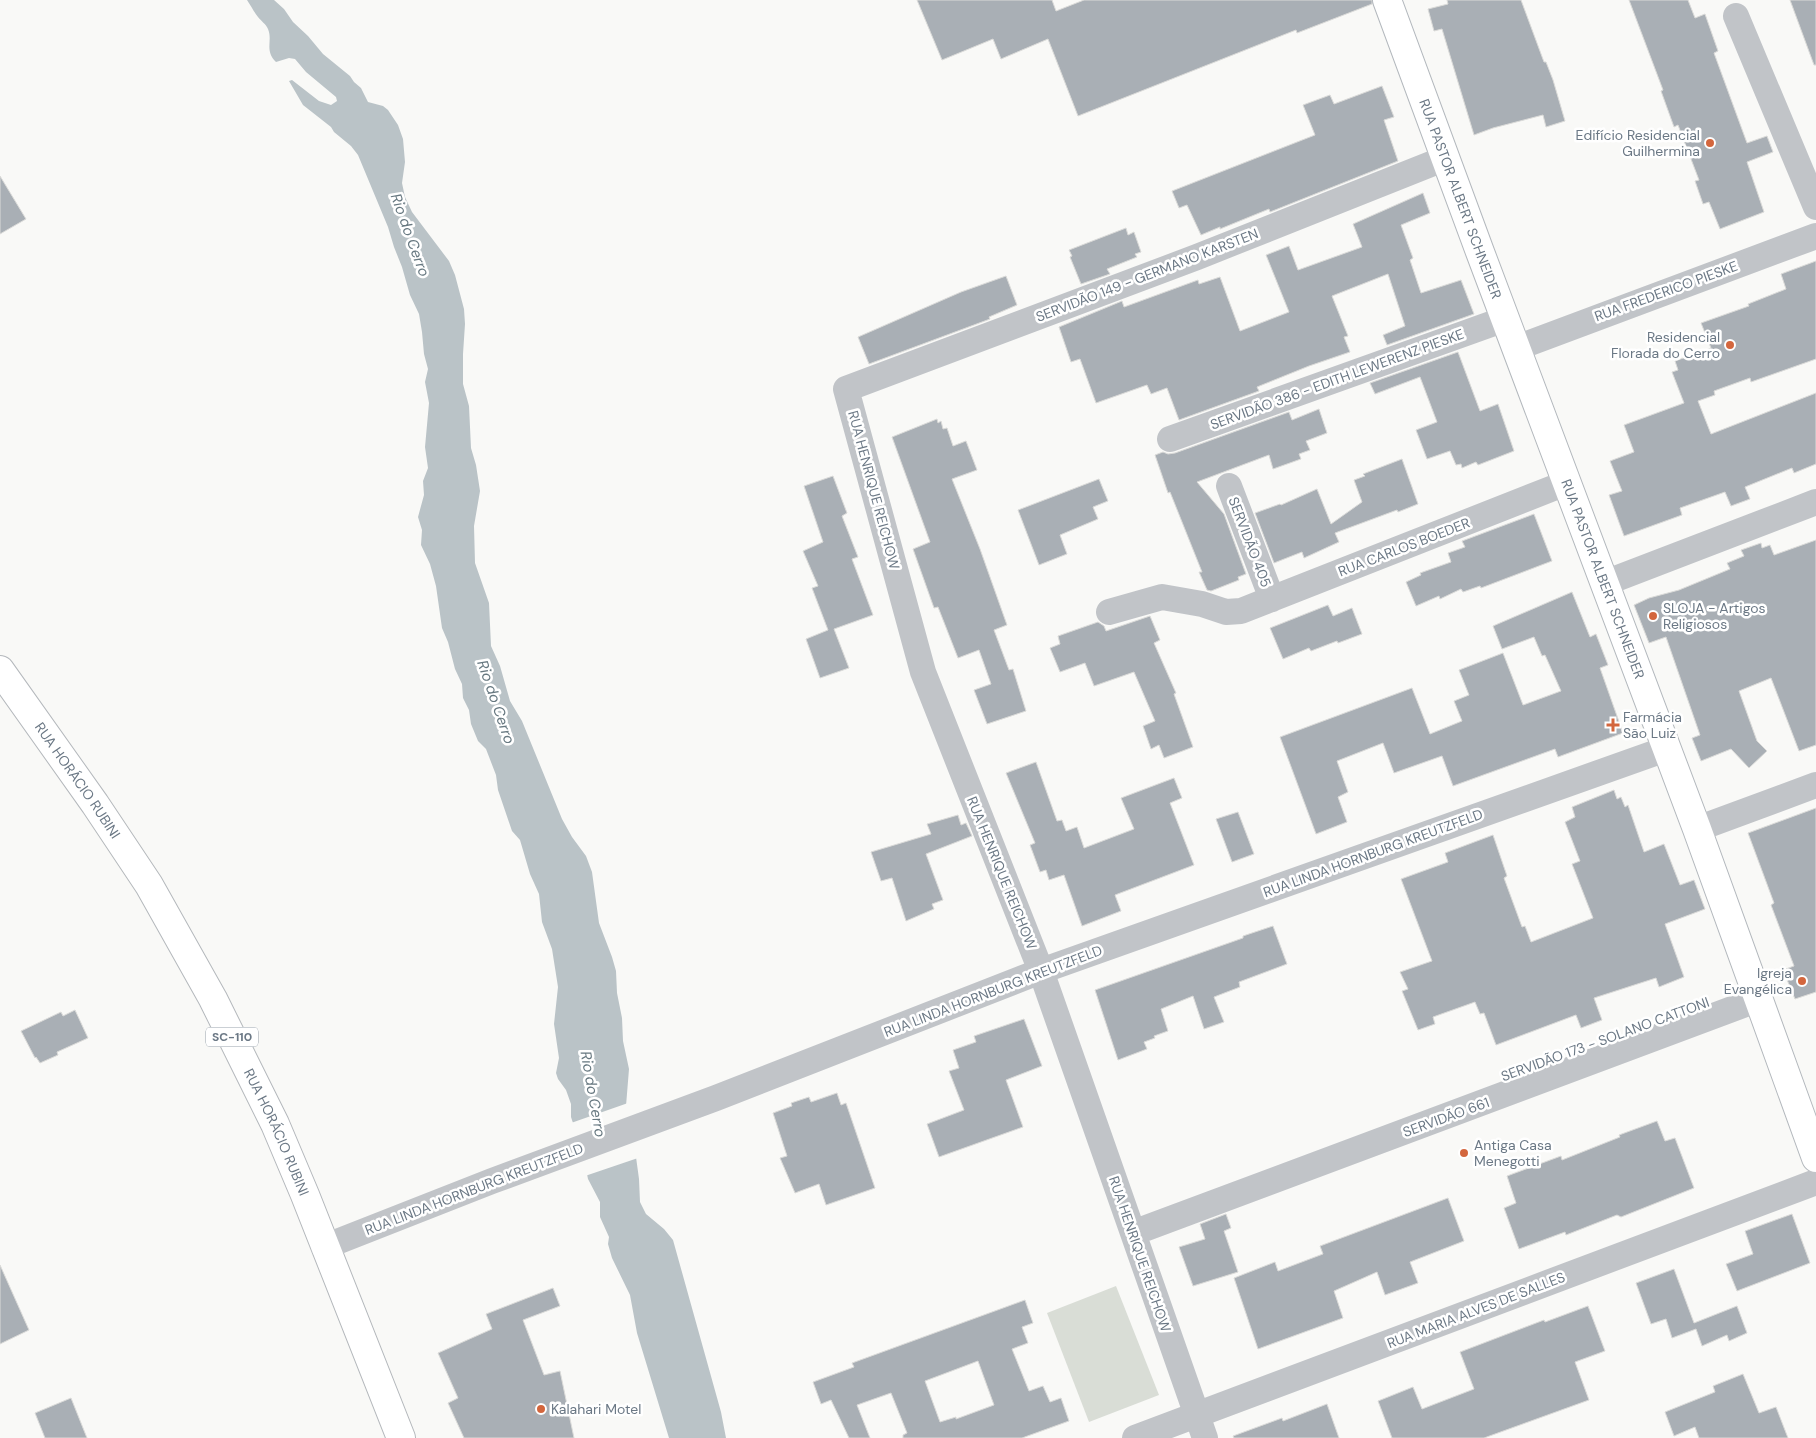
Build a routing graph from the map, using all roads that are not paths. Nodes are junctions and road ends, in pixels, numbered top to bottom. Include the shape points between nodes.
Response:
1 (1387, 0) edge
2 (1736, 16) dead end
3 (1446, 158) junction
4 (1816, 207) edge
5 (1816, 236) edge
6 (1505, 319) junction
7 (1516, 348) junction
8 (846, 389) joint
9 (1170, 439) dead end
10 (1566, 483) junction
11 (1229, 486) dead end
12 (1816, 502) edge
13 (1605, 583) junction
14 (1272, 599) junction
15 (1109, 612) dead end
16 (0, 670) edge
17 (1666, 749) junction
18 (1816, 785) edge
19 (1697, 829) junction
20 (1041, 971) junction
21 (1757, 991) junction
22 (1287, 1158) dead end
23 (1816, 1158) edge
24 (1816, 1182) edge
25 (1133, 1234) junction
26 (324, 1247) junction
27 (1201, 1427) edge
28 (401, 1438) edge
29 (1135, 1438) edge

1 - 3 main road, RUA PASTOR ALBERT SCHNEIDER
2 - 4 street
3 - 6 main road, RUA PASTOR ALBERT SCHNEIDER
3 - 8 street, SERVIDÃO 149 - GERMANO KARSTEN via 1197,257
5 - 7 street, RUA FREDERICO PIESKE
6 - 7 main road, RUA PASTOR ALBERT SCHNEIDER
6 - 9 street, SERVIDÃO 386 - EDITH LEWERENZ PIESKE
7 - 10 main road, RUA PASTOR ALBERT SCHNEIDER
8 - 20 street, RUA HENRIQUE REICHOW via 923,672
10 - 13 main road, RUA PASTOR ALBERT SCHNEIDER
10 - 14 street, RUA CARLOS BOEDER
11 - 14 street, SERVIDÃO 405
12 - 13 street
13 - 17 main road, RUA PASTOR ALBERT SCHNEIDER
14 - 15 street, RUA CARLOS BOEDER via 1241,611 1226,612 1162,597
16 - 26 main road, RUA HORÁCIO RUBINI / SC-110 via 96,804 183,943 275,1124
17 - 19 main road, RUA PASTOR ALBERT SCHNEIDER
17 - 20 street, RUA LINDA HORNBURG KREUTZFELD
18 - 19 street
19 - 21 main road, RUA PASTOR ALBERT SCHNEIDER
20 - 25 street, RUA HENRIQUE REICHOW
20 - 26 street, RUA LINDA HORNBURG KREUTZFELD
21 - 22 street, SERVIDÃO 173 - SOLANO CATTONI
21 - 23 main road, RUA PASTOR ALBERT SCHNEIDER
21 - 25 street, SERVIDÃO 661
24 - 27 street, RUA MARIA ALVES DE SALLES
25 - 27 street, RUA HENRIQUE REICHOW
26 - 28 main road, RUA HORÁCIO RUBINI / SC-110
27 - 29 street, RUA MARIA ALVES DE SALLES

